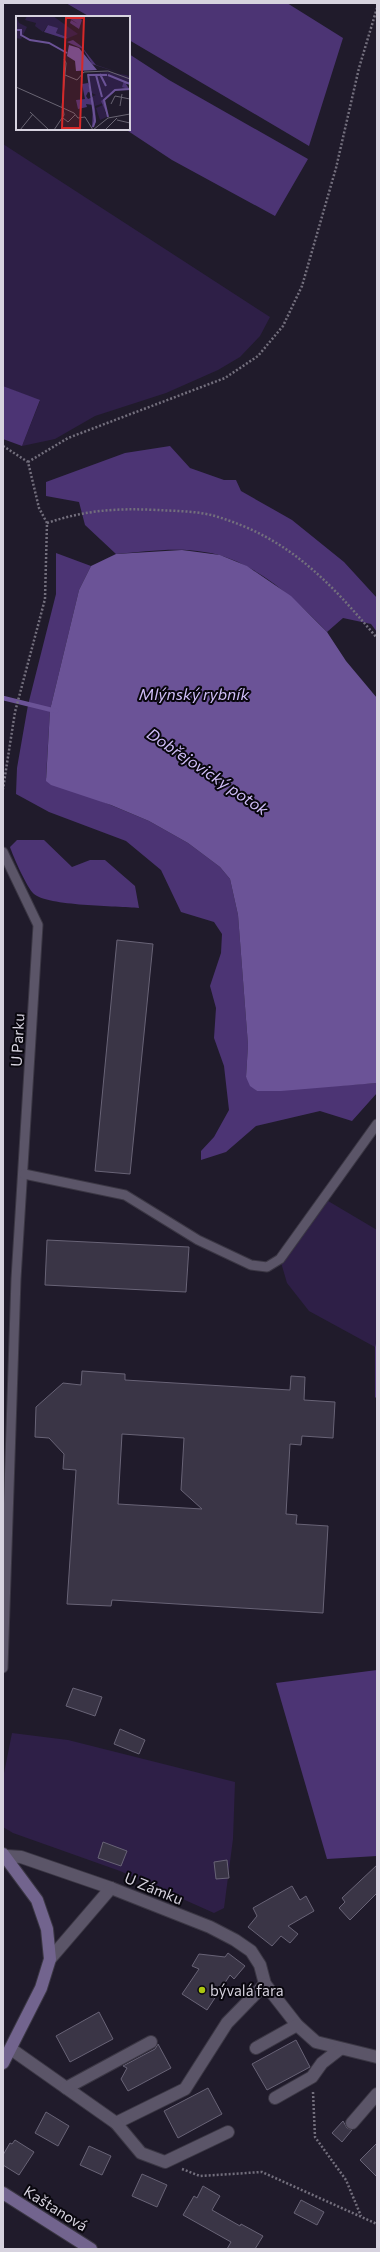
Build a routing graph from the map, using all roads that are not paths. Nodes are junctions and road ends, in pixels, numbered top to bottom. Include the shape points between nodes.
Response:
1 (3, 852) edge
2 (377, 1124) edge
3 (24, 1174) junction
4 (3, 1668) edge
5 (5, 1855) edge
6 (111, 1888) junction
7 (50, 1959) junction
8 (265, 1984) junction
9 (298, 2025) junction
10 (151, 2042) dead end
11 (256, 2048) dead end
12 (11, 2049) junction
13 (340, 2049) junction
14 (377, 2057) edge
15 (3, 2063) edge
16 (66, 2088) junction
17 (377, 2094) edge
18 (275, 2098) dead end
19 (116, 2123) junction
20 (352, 2123) dead end
21 (228, 2132) dead end
22 (3, 2193) edge
23 (91, 2249) edge

1 - 3 lane, U Parku via 38,925
2 - 3 lane via 280,1259 267,1267 251,1265 198,1240 125,1195
3 - 4 lane, U Parku via 16,1280
5 - 6 street, U Zámku via 21,1857
5 - 7 street via 37,1900 48,1929
6 - 7 street
6 - 8 street, U Zámku via 210,1927 235,1940 251,1951 260,1965
7 - 12 street via 41,1988
8 - 9 street, U Zámku
8 - 19 street via 227,2023 185,2089
9 - 11 street
9 - 13 street, U Zámku via 316,2042
10 - 16 street
12 - 15 street
12 - 16 street
13 - 14 street, U Zámku
13 - 18 street via 322,2063 312,2077
16 - 19 street
17 - 20 street
19 - 21 street via 141,2153 165,2162
22 - 23 street, Kaštanová

